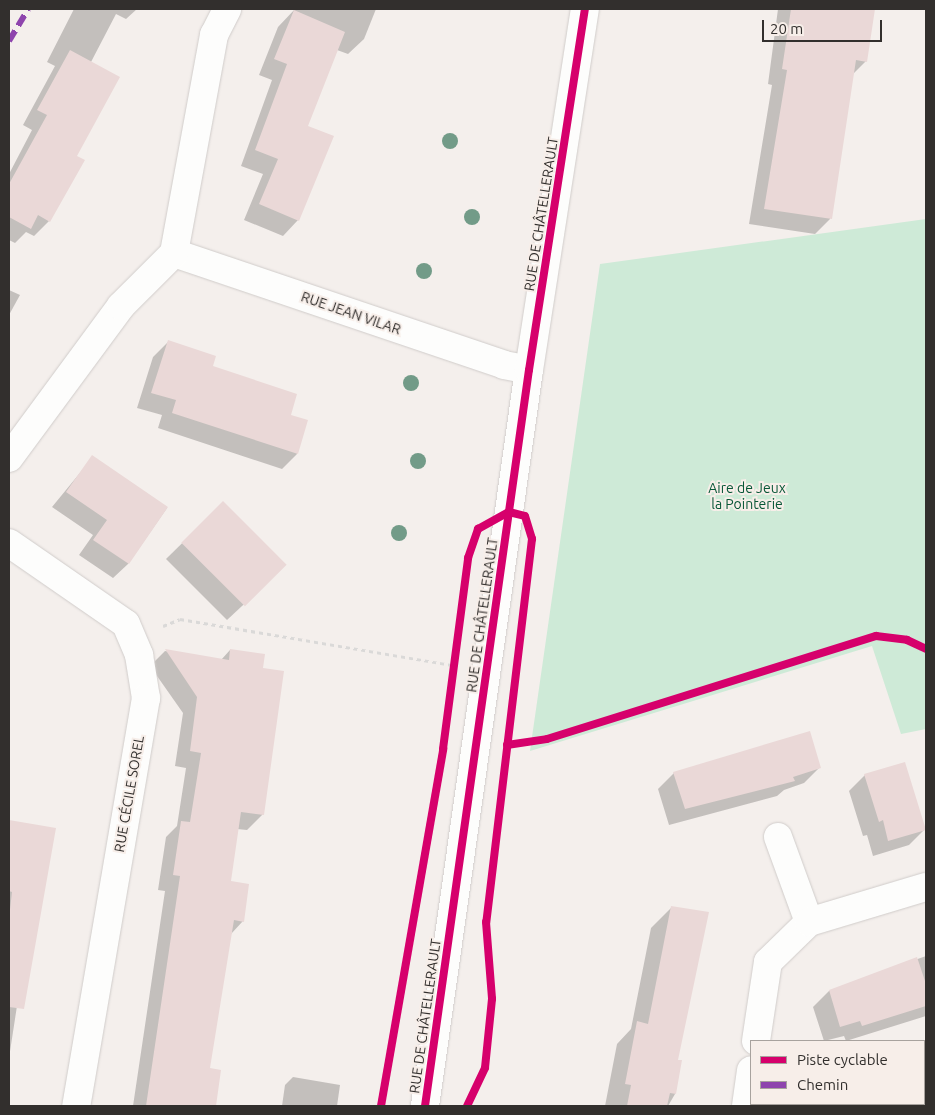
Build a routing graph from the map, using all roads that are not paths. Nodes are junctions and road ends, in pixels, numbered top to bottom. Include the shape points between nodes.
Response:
1 (227, 9) edge
2 (585, 9) edge
3 (174, 253) junction
4 (529, 370) junction
5 (9, 458) edge
6 (9, 543) edge
7 (778, 837) dead end
8 (926, 887) edge
9 (809, 922) junction
10 (756, 1040) edge
11 (750, 1077) edge
12 (76, 1106) edge
13 (424, 1106) edge
14 (746, 1106) edge

1 - 3 street via 214,35
2 - 4 street, RUE DE CHÂTELLERAULT
3 - 4 street, RUE JEAN VILAR via 504,365
3 - 5 street via 120,306
4 - 13 street, RUE DE CHÂTELLERAULT
6 - 12 street, RUE CÉCILE SOREL via 126,624 139,654 146,698
7 - 9 street
8 - 9 street
9 - 10 street via 768,962
11 - 14 street

